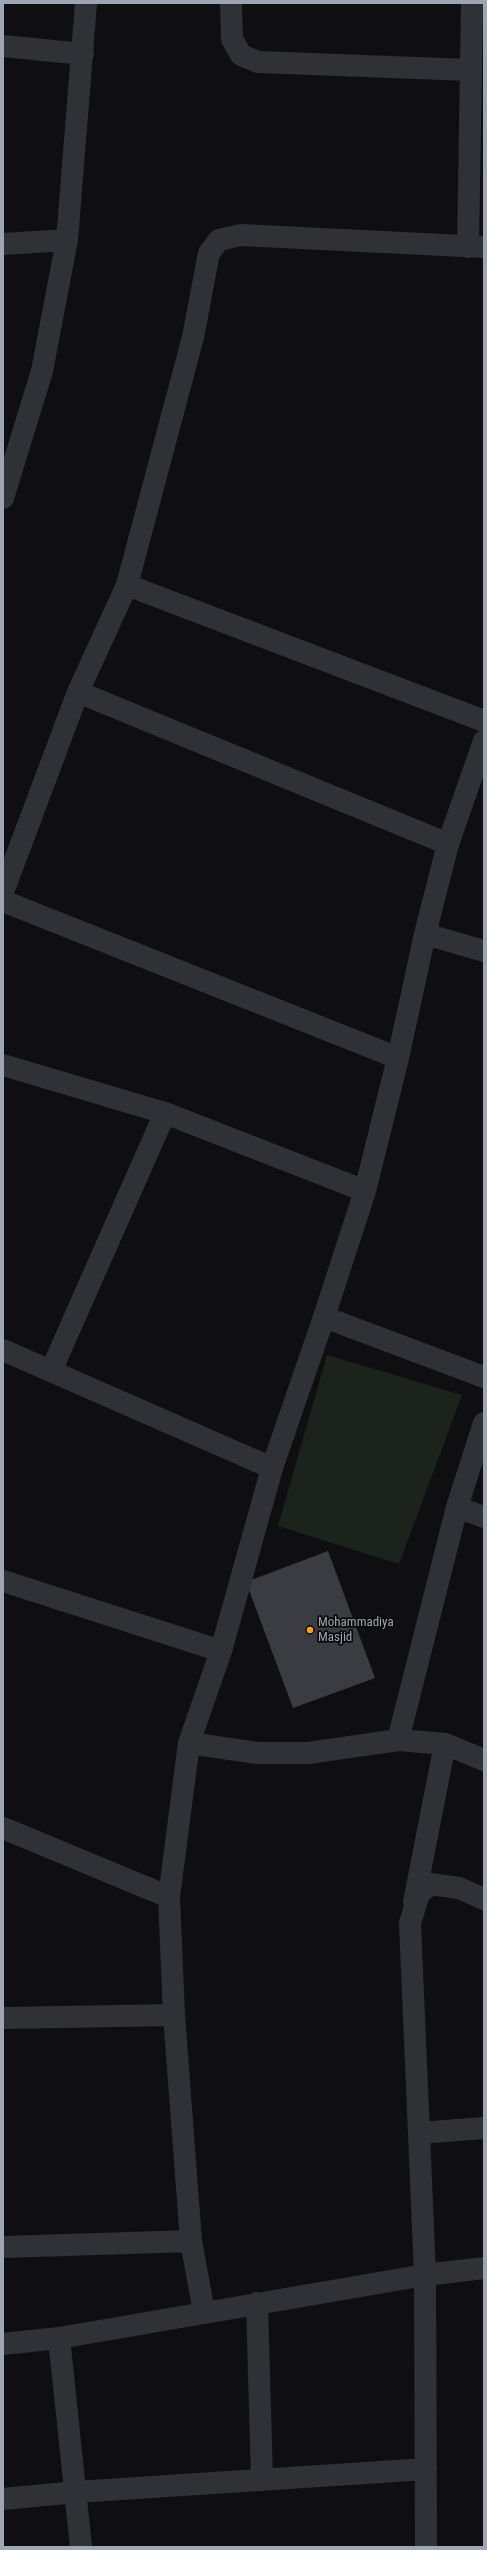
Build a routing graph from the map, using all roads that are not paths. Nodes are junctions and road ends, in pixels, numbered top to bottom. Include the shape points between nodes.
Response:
1 (86, 3) edge
2 (231, 3) edge
3 (472, 3) edge
4 (3, 46) edge
5 (83, 54) junction
6 (470, 70) junction
7 (67, 240) junction
8 (3, 244) edge
9 (476, 247) edge
10 (3, 498) edge
11 (127, 585) junction
12 (78, 692) junction
13 (484, 721) edge
14 (484, 741) edge
15 (448, 844) junction
16 (3, 892) edge
17 (3, 900) edge
18 (425, 934) junction
19 (484, 951) edge
20 (398, 1058) junction
21 (3, 1065) edge
22 (165, 1113) junction
23 (365, 1191) junction
24 (324, 1317) junction
25 (3, 1350) edge
26 (51, 1370) junction
27 (484, 1377) edge
28 (484, 1423) edge
29 (272, 1468) junction
30 (457, 1507) junction
31 (484, 1518) edge
32 (3, 1581) edge
33 (221, 1651) junction
34 (398, 1740) junction
35 (189, 1743) junction
36 (445, 1744) junction
37 (484, 1760) edge
38 (3, 1828) edge
39 (169, 1897) junction
40 (484, 1900) edge
41 (414, 1907) junction
42 (174, 2015) junction
43 (3, 2018) edge
44 (484, 2128) edge
45 (419, 2133) junction
46 (191, 2241) junction
47 (3, 2247) edge
48 (484, 2268) edge
49 (425, 2275) junction
50 (257, 2303) junction
51 (204, 2312) junction
52 (59, 2338) junction
53 (3, 2344) edge
54 (426, 2469) junction
55 (262, 2480) junction
56 (76, 2492) junction
57 (3, 2499) edge
58 (82, 2547) edge
59 (426, 2547) edge

1 - 5 street
2 - 6 street via 232,38 241,55 258,62
3 - 6 street
4 - 5 street
5 - 7 street
6 - 9 street
7 - 8 street
7 - 10 street via 42,371
9 - 11 street via 241,235 219,240 210,252 193,337
11 - 12 street
11 - 13 street
12 - 15 street
12 - 16 street
14 - 15 street
15 - 18 street
17 - 20 street
18 - 19 street
18 - 20 street
20 - 23 street
21 - 22 street
22 - 23 street
22 - 26 street
23 - 24 street
24 - 27 street
24 - 29 street
25 - 26 street
26 - 29 street
28 - 30 street
29 - 33 street
30 - 31 street
30 - 34 street
32 - 33 street
33 - 35 street
34 - 35 street via 308,1753 257,1753
34 - 36 street
35 - 39 street
36 - 37 street
36 - 41 street
38 - 39 street
39 - 42 street
40 - 41 street via 459,1888 430,1884 419,1894
41 - 45 street via 410,1923
42 - 43 street
42 - 46 street
44 - 45 street
45 - 49 street
46 - 47 street
46 - 51 street
48 - 49 street
49 - 50 street
49 - 54 street
50 - 51 street
50 - 55 street
51 - 52 street
52 - 53 street
52 - 56 street
54 - 55 street
54 - 59 street
55 - 56 street
56 - 57 street
56 - 58 street

